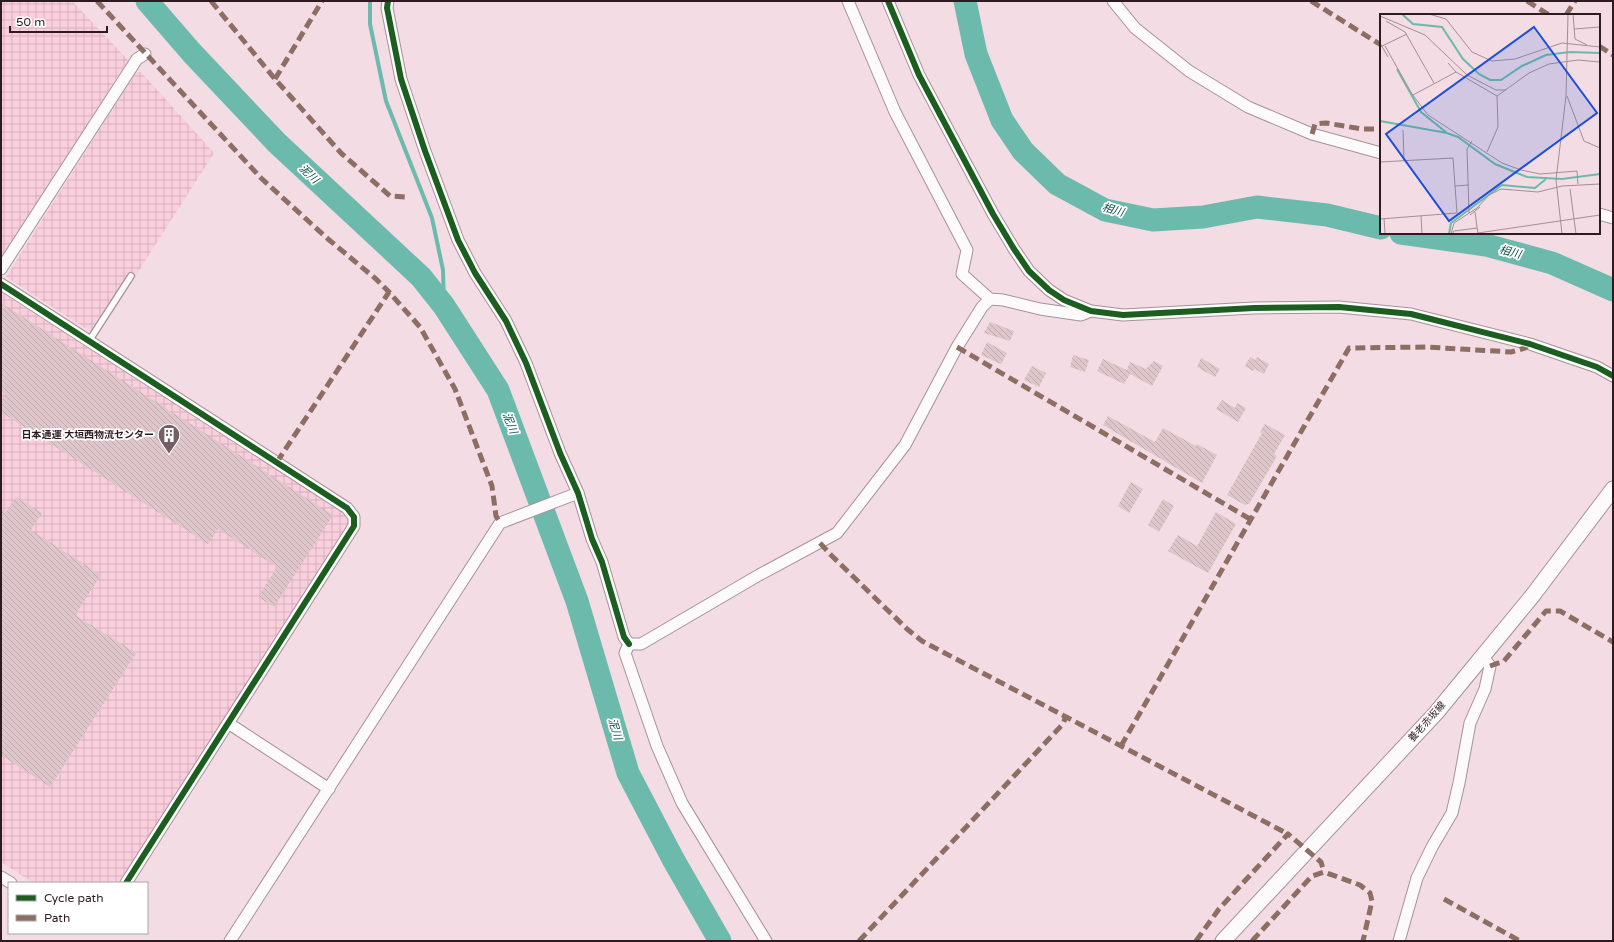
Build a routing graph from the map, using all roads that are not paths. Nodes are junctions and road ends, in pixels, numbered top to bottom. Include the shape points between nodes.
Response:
1 (388, 1) edge
2 (848, 1) edge
3 (888, 1) edge
4 (1113, 1) edge
5 (145, 54) dead end
6 (1380, 153) edge
7 (1600, 214) edge
8 (1613, 218) edge
9 (1, 269) edge
10 (131, 276) dead end
11 (1, 284) edge
12 (990, 299) junction
13 (1091, 311) junction
14 (90, 341) junction
15 (1613, 376) edge
16 (1613, 489) edge
17 (574, 495) junction
18 (629, 644) junction
19 (1483, 657) junction
20 (228, 723) junction
21 (329, 789) junction
22 (127, 882) edge
23 (1225, 939) edge
24 (230, 941) edge
25 (766, 941) edge
26 (1399, 941) edge

1 - 17 street via 401,79 458,240 475,273 506,321 523,356
2 - 12 street via 895,112 967,250 962,274
3 - 13 street via 919,75 1014,249 1029,271 1049,290 1064,300
4 - 6 street via 1135,28 1183,66 1248,107 1312,134
5 - 9 street via 137,59
7 - 8 street
10 - 14 lane
11 - 14 street
12 - 13 street via 1081,315
12 - 18 street via 982,307 957,347 905,444 837,533 641,644
13 - 15 street via 1123,315 1254,308 1339,307 1411,314 1530,344
14 - 20 street via 347,508 354,517 354,526
16 - 19 main road, 養老赤坂線
17 - 18 street via 602,562 624,637
17 - 21 street via 500,523
18 - 25 street via 625,653 657,746 682,803
19 - 23 main road, 養老赤坂線 via 1436,713
19 - 26 street via 1490,666 1485,689 1470,723 1452,813 1417,878
20 - 21 street
20 - 22 street
21 - 24 street

